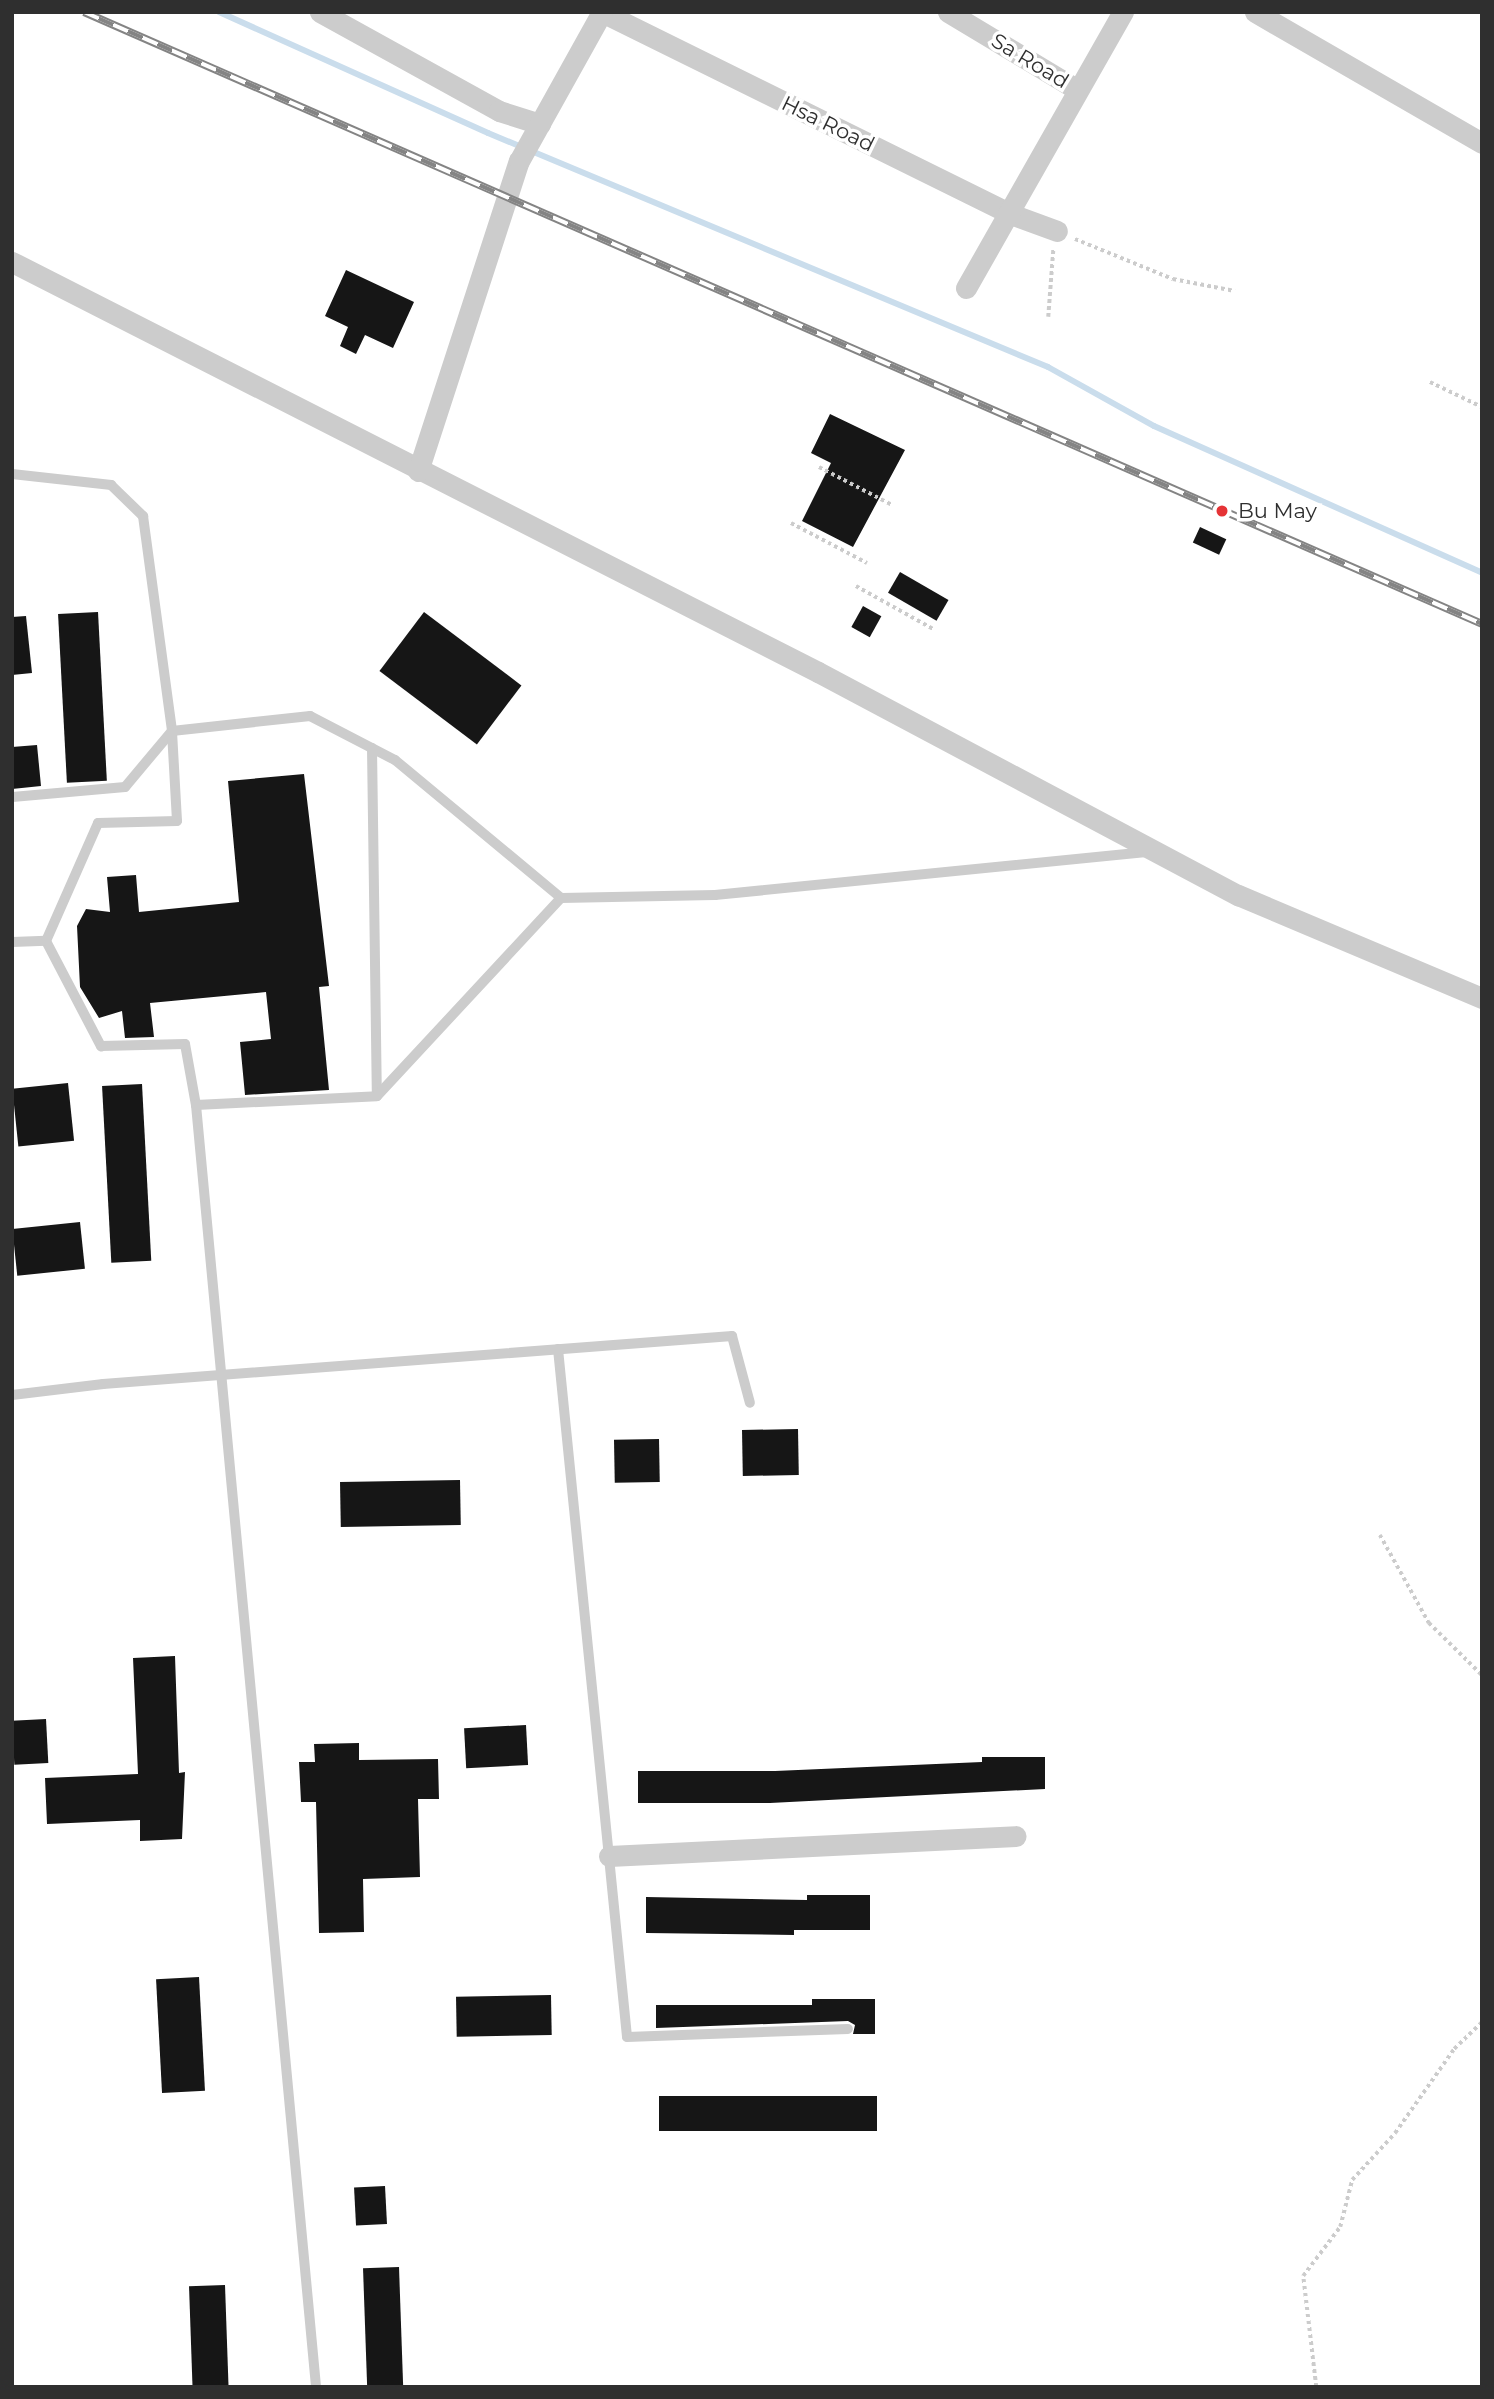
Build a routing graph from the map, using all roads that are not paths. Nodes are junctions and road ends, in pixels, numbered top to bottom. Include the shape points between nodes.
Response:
1 (320, 12) edge
2 (602, 12) edge
3 (948, 12) edge
4 (1123, 12) edge
5 (1255, 12) edge
6 (1076, 89) junction
7 (536, 131) junction
8 (1482, 143) edge
9 (1008, 213) junction
10 (1057, 231) road end
11 (12, 262) edge
12 (966, 288) dead end
13 (418, 471) junction
14 (12, 474) edge
15 (172, 731) junction
16 (372, 748) junction
17 (12, 797) edge
18 (1152, 852) junction
19 (561, 898) junction
20 (46, 941) junction
21 (12, 942) edge
22 (1482, 998) edge
23 (377, 1096) junction
24 (196, 1105) junction
25 (558, 1349) junction
26 (222, 1375) junction
27 (12, 1395) edge
28 (750, 1403) dead end
29 (1016, 1836) dead end
30 (609, 1856) junction
31 (848, 2029) dead end
32 (316, 2387) edge

1 - 7 street
2 - 7 street
2 - 9 street, Hsa Road
3 - 6 street, Sa Road
4 - 6 street
5 - 8 street
6 - 9 street
7 - 13 street via 519,161
9 - 10 street, Hsa Road
9 - 12 street
11 - 13 street
13 - 18 street via 818,672
14 - 15 lane via 111,485 143,516
15 - 16 lane via 310,716
15 - 17 lane via 125,787
15 - 20 lane via 177,821 98,823
16 - 19 lane via 395,760
16 - 23 lane
18 - 19 lane via 715,895
18 - 22 street via 1238,895
19 - 23 lane
20 - 21 lane
20 - 24 lane via 101,1046 186,1044
23 - 24 lane
24 - 26 lane
25 - 26 lane
25 - 28 lane via 732,1336
25 - 30 lane
26 - 27 lane
26 - 32 lane
29 - 30 street
30 - 31 lane via 626,2037

